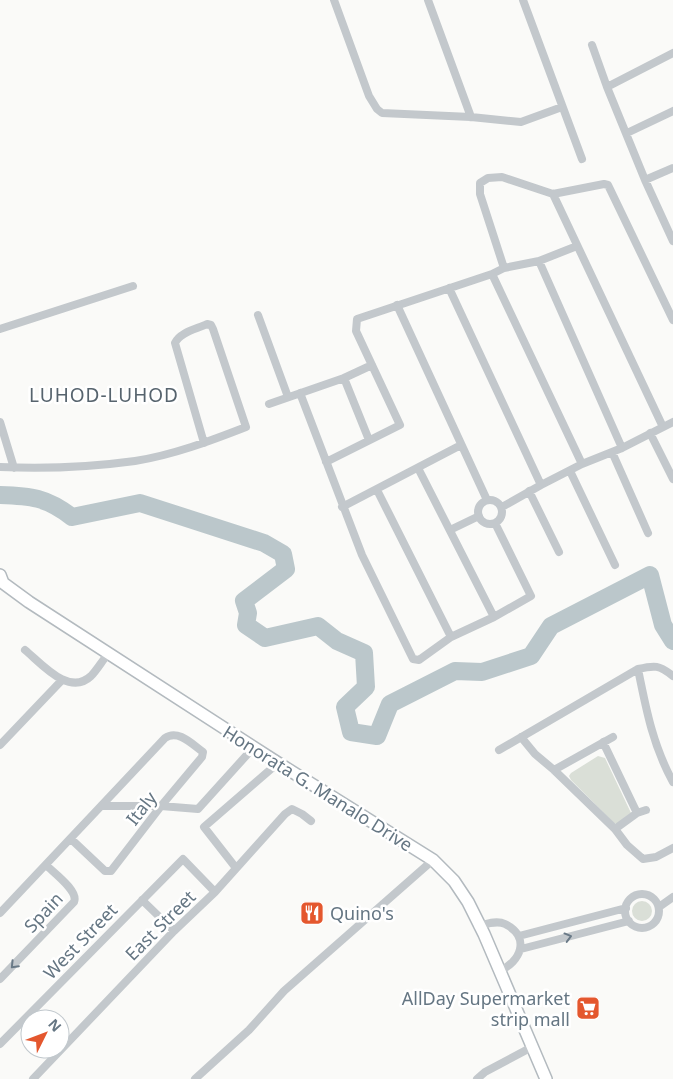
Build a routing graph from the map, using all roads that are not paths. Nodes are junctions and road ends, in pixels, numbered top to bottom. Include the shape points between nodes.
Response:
1 (334, 0) edge
2 (428, 0) edge
3 (523, 0) edge
4 (592, 45) dead end
5 (673, 53) edge
6 (607, 87) junction
7 (562, 107) junction
8 (673, 111) edge
9 (471, 117) junction
10 (627, 134) junction
11 (582, 159) dead end
12 (673, 168) edge
13 (645, 180) junction
14 (553, 194) junction
15 (671, 230) edge
16 (673, 241) edge
17 (578, 246) junction
18 (539, 261) junction
19 (504, 268) junction
20 (492, 274) junction
21 (133, 286) dead end
22 (449, 288) junction
23 (397, 305) junction
24 (258, 315) dead end
25 (673, 320) edge
26 (0, 329) edge
27 (372, 366) junction
28 (344, 378) junction
29 (300, 393) junction
30 (288, 397) junction
31 (269, 404) dead end
32 (0, 422) edge
33 (673, 422) edge
34 (663, 426) junction
35 (650, 433) junction
36 (369, 440) junction
37 (204, 443) junction
38 (461, 445) junction
39 (622, 448) junction
40 (612, 452) junction
41 (326, 462) junction
42 (582, 464) junction
43 (0, 467) edge
44 (14, 468) junction
45 (418, 468) junction
46 (570, 471) junction
47 (673, 479) edge
48 (541, 485) junction
49 (376, 490) junction
50 (529, 491) junction
51 (487, 500) junction
52 (342, 507) junction
53 (502, 507) junction
54 (479, 516) junction
55 (495, 523) junction
56 (450, 530) junction
57 (648, 533) dead end
58 (560, 552) dead end
59 (614, 565) dead end
60 (1, 580) edge
61 (494, 617) junction
62 (452, 637) junction
63 (25, 650) dead end
64 (108, 654) junction
65 (638, 669) junction
66 (673, 676) edge
67 (62, 680) junction
68 (612, 736) dead end
69 (521, 738) junction
70 (603, 742) junction
71 (0, 745) edge
72 (254, 748) junction
73 (499, 750) dead end
74 (278, 763) junction
75 (554, 770) junction
76 (673, 782) edge
77 (101, 806) junction
78 (161, 806) junction
79 (646, 810) dead end
80 (637, 813) junction
81 (312, 822) dead end
82 (615, 829) junction
83 (70, 839) junction
84 (673, 848) edge
85 (433, 860) junction
86 (46, 865) junction
87 (236, 868) junction
88 (215, 892) junction
89 (673, 897) edge
90 (142, 900) junction
91 (659, 907) junction
92 (626, 908) junction
93 (0, 913) edge
94 (629, 921) junction
95 (478, 926) junction
96 (174, 931) junction
97 (519, 936) junction
98 (521, 949) junction
99 (499, 971) junction
100 (0, 978) edge
101 (0, 1044) edge
102 (532, 1047) junction
103 (33, 1079) edge
104 (195, 1079) edge
105 (477, 1079) edge
106 (546, 1079) edge

1 - 9 street via 369,96 377,109 390,114
2 - 9 street
3 - 7 street
4 - 6 street
5 - 6 street
6 - 10 street
7 - 9 street via 520,122
7 - 11 street
8 - 10 street
10 - 13 street
12 - 13 street
13 - 15 street
14 - 17 street
14 - 19 street via 502,177 488,178 480,183 480,194
14 - 25 street via 608,185
15 - 16 street
17 - 18 street
17 - 34 street
18 - 19 street
18 - 39 street
19 - 20 street
20 - 22 street
20 - 42 street
21 - 26 street
22 - 23 street
22 - 48 street
23 - 27 street via 357,319 356,331
23 - 38 street
24 - 30 street
27 - 28 street
27 - 36 street via 400,425
28 - 29 street
28 - 36 street
29 - 30 street
29 - 41 street
30 - 31 street
32 - 44 street
33 - 34 street
34 - 35 street
35 - 39 street
35 - 47 street
36 - 41 street
37 - 37 street via 175,342 181,335 207,324 213,329 246,427
37 - 44 street via 136,461
38 - 45 street
38 - 51 street
39 - 40 street
40 - 42 street
40 - 57 street
41 - 52 street
42 - 46 street
43 - 44 street
45 - 49 street
45 - 56 street
46 - 48 street
46 - 59 street
48 - 50 street
49 - 52 street
49 - 62 street
50 - 53 street
50 - 58 street
51 - 53 street via 496,501
51 - 54 street via 479,506
52 - 62 street via 413,658 419,660
53 - 55 street via 503,514
54 - 55 street via 486,523
54 - 56 street
55 - 61 street via 531,596
56 - 61 street
60 - 64 street, Honorata G. Manalo Drive
61 - 62 street
63 - 67 street
64 - 67 street via 85,680
64 - 72 street, Honorata G. Manalo Drive
65 - 66 street via 659,666
65 - 69 street
65 - 76 street via 650,727
67 - 71 street
68 - 70 street
69 - 73 street
69 - 75 street
70 - 75 street
70 - 80 street
72 - 74 street, Honorata G. Manalo Drive
72 - 78 street via 198,809
74 - 85 street, Honorata G. Manalo Drive
74 - 87 street via 204,828
75 - 82 street
77 - 78 street
77 - 78 street, Italy via 165,738 171,734 178,735 203,752 202,757
77 - 83 street
78 - 83 street, Italy via 111,871 105,871
79 - 80 street
80 - 82 street
81 - 87 street, East Street via 295,810 289,811
82 - 84 street via 643,859 656,857
83 - 86 street
85 - 95 street, Honorata G. Manalo Drive via 454,881
85 - 104 street via 284,991 249,1030
86 - 93 street
86 -> 100 street, Spain via 71,889 76,899
87 - 88 street, East Street
88 - 90 street, West Street via 183,859
88 - 96 street, East Street
89 - 91 street
90 - 96 street
90 - 101 street, West Street
91 - 92 street via 654,898 639,894 630,899
91 - 94 street via 658,918 650,926 638,928
92 - 94 street
92 - 97 street
98 -> 94 street
95 - 97 street via 504,924
95 - 99 street, Honorata G. Manalo Drive
96 - 103 street, East Street
97 - 98 street
98 - 99 street via 514,961
99 - 102 street, Honorata G. Manalo Drive
102 - 105 street
102 - 106 street, Honorata G. Manalo Drive

